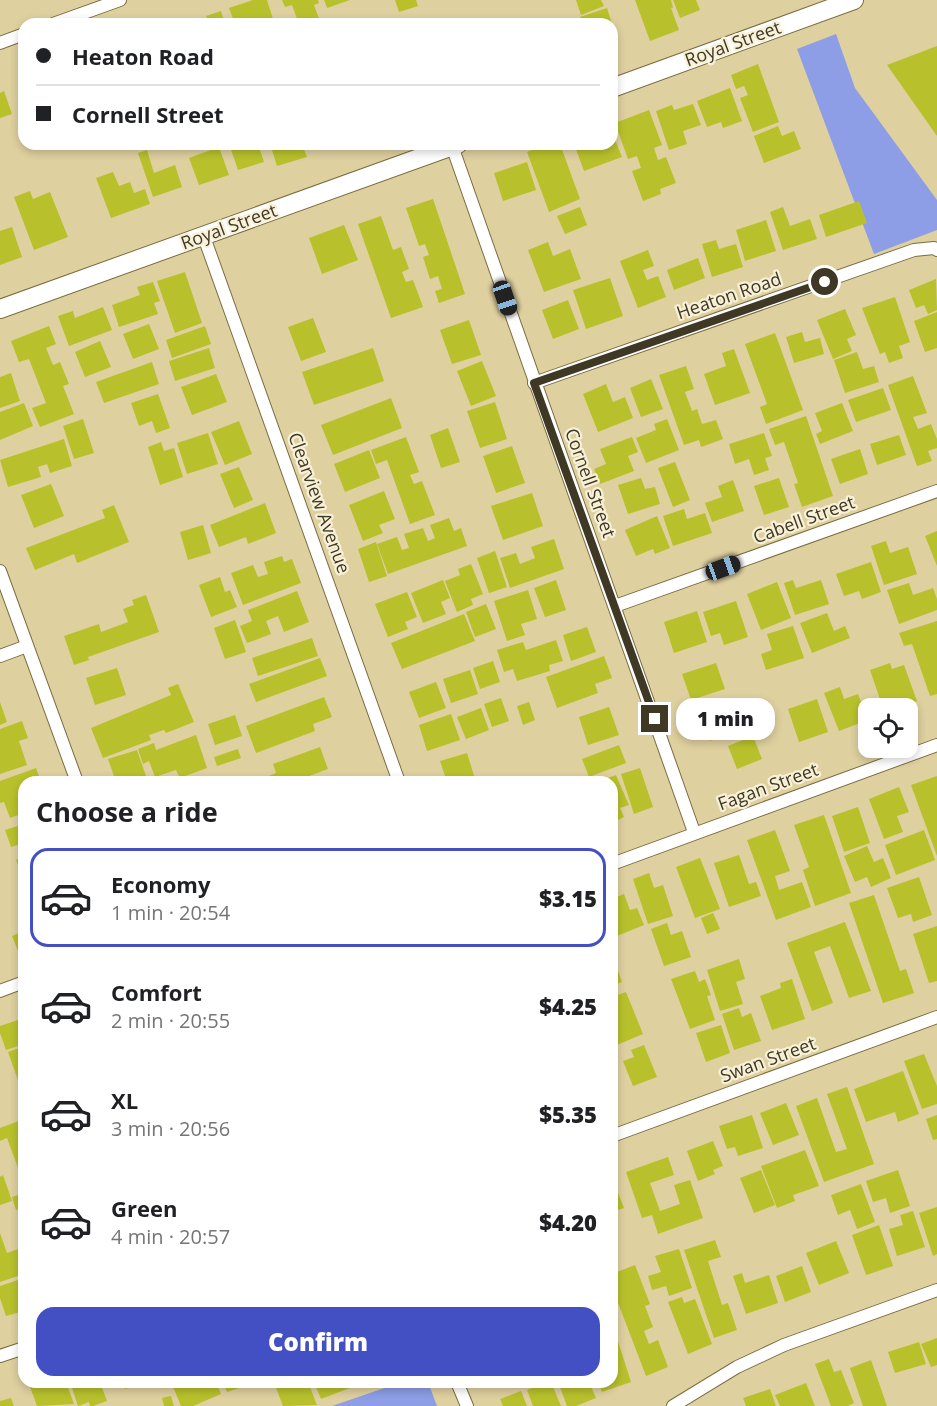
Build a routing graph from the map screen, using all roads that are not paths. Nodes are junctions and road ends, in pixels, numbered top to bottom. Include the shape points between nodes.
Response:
1 (120, 0) edge
2 (854, 0) edge
3 (70, 18) edge
4 (18, 36) edge
5 (0, 43) edge
6 (618, 86) edge
7 (441, 150) edge
8 (457, 150) edge
9 (204, 237) junction
10 (937, 250) edge
11 (0, 309) edge
12 (534, 383) junction
13 (937, 491) edge
14 (0, 571) edge
15 (615, 606) junction
16 (27, 646) junction
17 (0, 656) edge
18 (937, 745) edge
19 (75, 776) edge
20 (397, 776) edge
21 (694, 832) junction
22 (618, 862) edge
23 (18, 984) edge
24 (0, 991) edge
25 (937, 1017) edge
26 (618, 1134) edge
27 (937, 1290) edge
28 (18, 1350) edge
29 (0, 1356) edge
30 (459, 1388) edge
31 (466, 1406) edge
32 (673, 1406) edge

1 - 3 street
2 - 6 main road, Royal Street
4 - 5 street
7 - 9 main road, Royal Street
8 - 12 street, Cornell Street
9 - 11 main road, Royal Street
9 - 20 street, Clearview Avenue
10 - 12 street, Heaton Road via 914,250
12 - 15 street, Cornell Street
13 - 15 street, Cabell Street
14 - 16 street
15 - 21 street, Cornell Street
16 - 17 street
16 - 19 street
18 - 21 street, Fagan Street
21 - 22 street, Fagan Street
23 - 24 street
25 - 26 street, Swan Street
27 - 32 street via 784,1345 737,1367
28 - 29 street
30 - 31 street

